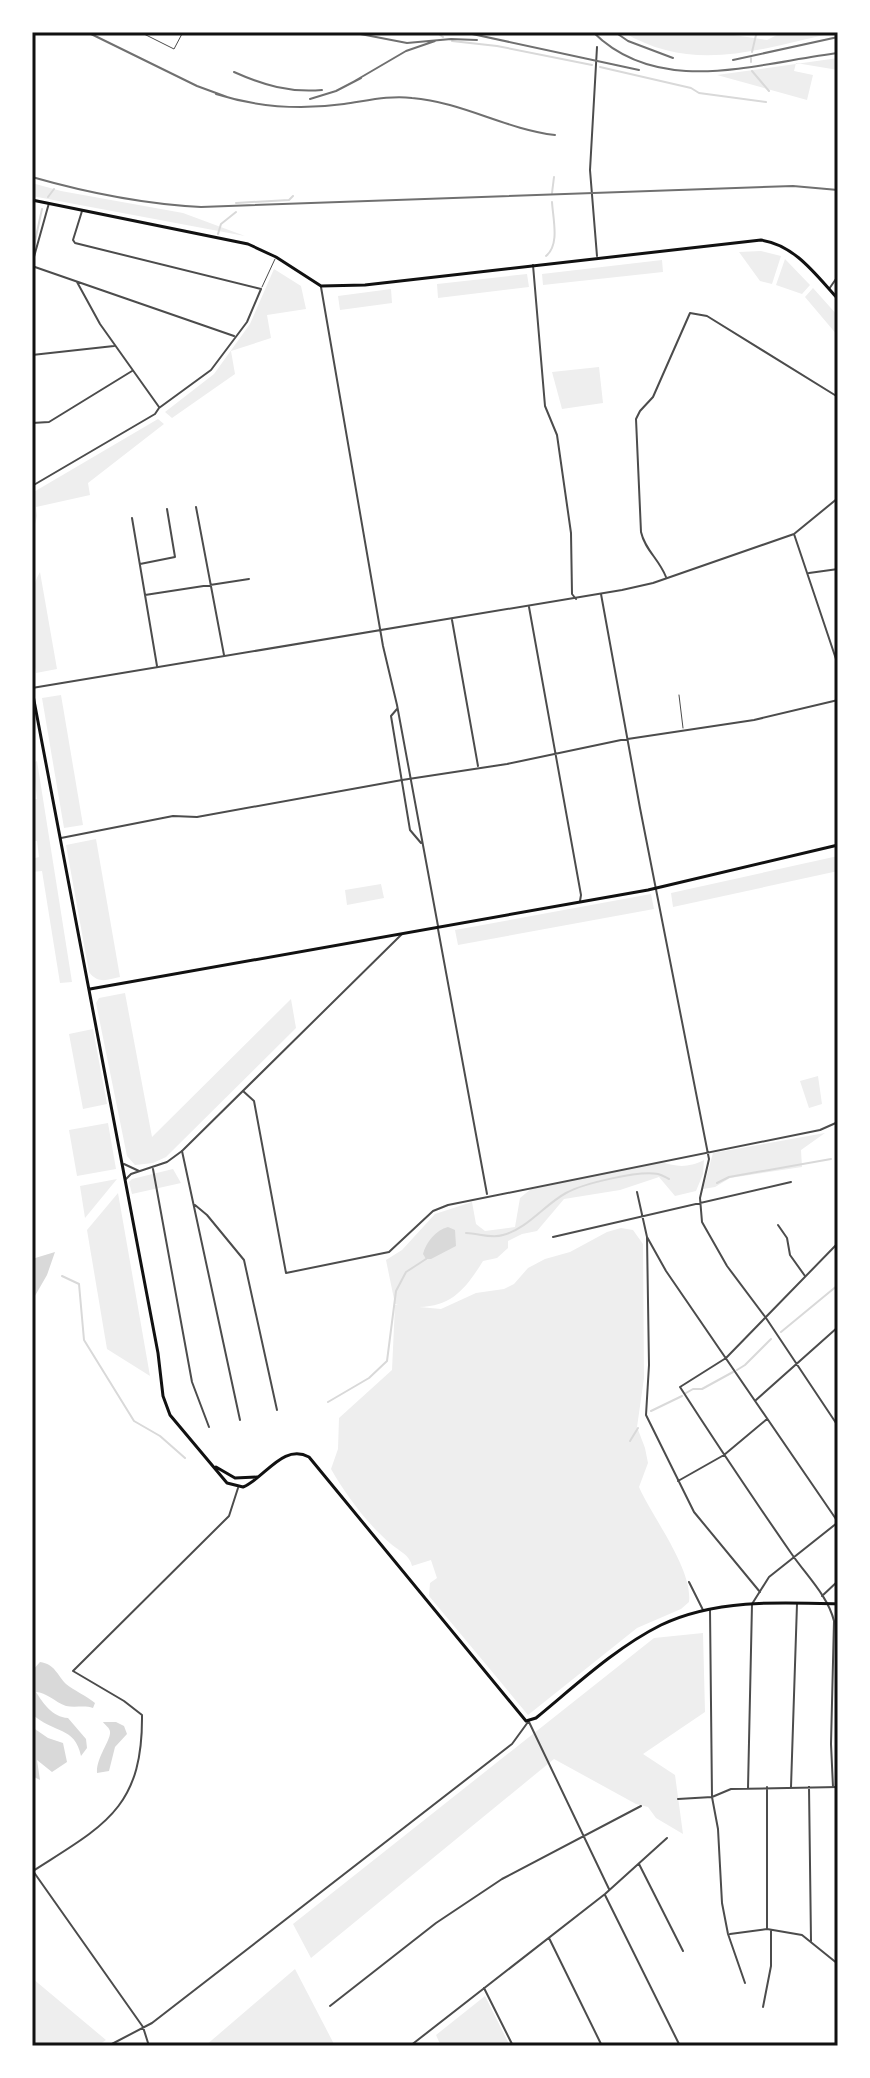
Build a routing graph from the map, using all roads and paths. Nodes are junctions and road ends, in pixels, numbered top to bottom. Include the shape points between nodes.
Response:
1 (140, 32) edge
2 (183, 32) edge
3 (597, 47) dead end
4 (32, 200) edge
5 (49, 203) junction
6 (82, 210) junction
7 (276, 257) junction
8 (597, 257) junction
9 (32, 265) edge
10 (533, 265) junction
11 (838, 276) edge
12 (76, 280) junction
13 (321, 286) junction
14 (261, 289) junction
15 (829, 289) junction
16 (838, 299) edge
17 (236, 337) junction
18 (115, 346) junction
19 (32, 355) edge
20 (133, 371) junction
21 (838, 397) edge
22 (159, 408) junction
23 (32, 423) edge
24 (32, 486) edge
25 (838, 498) edge
26 (196, 507) dead end
27 (167, 509) dead end
28 (132, 518) dead end
29 (794, 534) junction
30 (139, 564) junction
31 (838, 569) edge
32 (807, 573) junction
33 (666, 578) junction
34 (249, 579) dead end
35 (210, 585) junction
36 (601, 594) junction
37 (144, 595) junction
38 (576, 599) junction
39 (529, 607) junction
40 (452, 620) junction
41 (380, 632) junction
42 (224, 656) junction
43 (838, 665) edge
44 (157, 668) junction
45 (32, 689) edge
46 (679, 695) dead end
47 (838, 700) edge
48 (398, 708) junction
49 (683, 731) junction
50 (627, 739) junction
51 (554, 753) junction
52 (478, 768) junction
53 (411, 778) junction
54 (402, 780) junction
55 (59, 838) junction
56 (423, 845) junction
57 (838, 845) edge
58 (656, 888) junction
59 (580, 902) junction
60 (438, 927) junction
61 (403, 933) junction
62 (90, 989) junction
63 (243, 1091) junction
64 (838, 1122) edge
65 (836, 1143) edge
66 (182, 1151) junction
67 (707, 1151) junction
68 (838, 1157) edge
69 (121, 1160) junction
70 (153, 1169) junction
71 (140, 1172) junction
72 (125, 1180) junction
73 (791, 1182) dead end
74 (637, 1192) dead end
75 (487, 1195) junction
76 (700, 1204) junction
77 (195, 1205) junction
78 (644, 1218) junction
79 (778, 1225) dead end
80 (553, 1237) dead end
81 (647, 1237) junction
82 (838, 1243) edge
83 (806, 1277) junction
84 (766, 1318) junction
85 (837, 1330) edge
86 (726, 1358) junction
87 (797, 1364) junction
88 (756, 1400) junction
89 (277, 1410) dead end
90 (767, 1419) junction
91 (240, 1420) dead end
92 (838, 1426) edge
93 (209, 1427) dead end
94 (724, 1455) junction
95 (209, 1463) junction
96 (262, 1475) junction
97 (677, 1481) junction
98 (238, 1488) junction
99 (838, 1522) edge
100 (793, 1557) junction
101 (838, 1581) edge
102 (689, 1582) dead end
103 (760, 1592) junction
104 (821, 1596) junction
105 (797, 1602) junction
106 (752, 1604) junction
107 (830, 1604) junction
108 (838, 1604) edge
109 (710, 1610) junction
110 (704, 1611) junction
111 (528, 1721) junction
112 (767, 1787) junction
113 (791, 1787) junction
114 (809, 1787) junction
115 (833, 1787) junction
116 (838, 1787) edge
117 (748, 1788) junction
118 (712, 1797) junction
119 (678, 1799) dead end
120 (641, 1806) dead end
121 (583, 1836) junction
122 (667, 1838) dead end
123 (639, 1863) junction
124 (609, 1889) junction
125 (605, 1894) junction
126 (769, 1930) junction
127 (728, 1934) junction
128 (548, 1937) junction
129 (811, 1941) junction
130 (683, 1951) dead end
131 (838, 1964) edge
132 (745, 1983) dead end
133 (484, 1987) junction
134 (330, 2006) dead end
135 (763, 2007) dead end
136 (143, 2027) junction
137 (108, 2046) edge
138 (149, 2046) edge
139 (410, 2046) edge
140 (513, 2046) edge
141 (602, 2046) edge
142 (680, 2046) edge

1 - 2 lane via 174,49
3 - 8 street via 590,170
4 - 5 main road
5 - 6 main road
5 - 9 street
6 - 7 main road via 233,240
6 - 14 street via 75,243
7 - 13 main road
7 - 14 lane
8 - 10 main road
8 - 15 main road via 761,240 782,245
9 - 12 street
10 - 13 main road
10 - 38 street via 545,406 557,435
11 - 15 street
12 - 17 street
12 - 18 street
13 - 41 street
14 - 17 street
15 - 16 main road
17 - 22 street via 211,370
18 - 19 street
18 - 20 street
20 - 22 street
20 - 23 street via 49,422
21 - 33 street via 707,316 690,313 653,397 636,419 641,532
22 - 24 street
25 - 29 street
26 - 35 street
27 - 30 street via 175,557
28 - 30 street
29 - 32 street
29 - 33 street
30 - 37 street
31 - 32 street
32 - 43 street
33 - 36 street
34 - 35 street
35 - 37 street
35 - 42 street
36 - 38 street
36 - 50 street
37 - 44 street
38 - 39 street
39 - 40 street
39 - 51 street
40 - 41 street
40 - 52 street
41 - 42 street
41 - 48 street
42 - 44 street
44 - 45 street
45 - 55 main road
46 - 49 lane
47 - 49 street
48 - 53 street
48 - 54 street via 391,716
49 - 50 street
50 - 51 street
50 - 58 street
51 - 52 street
51 - 59 street
52 - 53 street
53 - 54 street
53 - 56 street
54 - 55 street
54 - 56 street via 410,830
55 - 62 main road
56 - 60 street
57 - 58 main road
58 - 59 main road
58 - 67 street
59 - 60 main road
60 - 61 main road
60 - 75 street
61 - 62 main road
61 - 63 street
62 - 69 main road
63 - 66 street
63 - 75 street via 254,1101 286,1273 389,1252 433,1211
64 - 67 street
65 - 68 street
66 - 70 street
66 - 77 street
67 - 75 street
67 - 76 street
69 - 71 street
69 - 72 main road
70 - 71 street
70 - 93 street via 192,1382
71 - 72 street
72 - 95 main road via 165,1405
73 - 76 street
74 - 78 street
76 - 78 street
76 - 84 street via 702,1222 727,1266
77 - 89 street via 244,1260
77 - 91 street
78 - 80 street
78 - 81 street
79 - 83 street
81 - 86 street
81 - 97 street via 646,1415
82 - 83 street
83 - 84 street
84 - 86 street
84 - 87 street
85 - 87 street
86 - 88 street
86 - 94 street via 680,1387
87 - 88 street
87 - 92 street
88 - 90 street
90 - 94 street
90 - 99 street
94 - 97 street
94 - 100 street
95 - 96 main road via 235,1478
95 - 98 main road
96 - 98 main road
96 - 111 main road via 290,1453 309,1457
97 - 103 street via 694,1512
98 - 136 street via 229,1516 73,1671 142,1715 142,1745 125,1801 100,1828 33,1871
99 - 100 street
100 - 103 street
100 - 104 street
101 - 104 street
102 - 110 street
103 - 106 street
104 - 107 street
105 - 106 main road
105 - 107 main road
105 - 113 street
106 - 109 main road
106 - 117 street
107 - 108 main road
107 - 115 street
109 - 110 main road
109 - 118 street
110 - 111 main road via 661,1625 624,1647
111 - 121 street
111 - 136 street via 521,1735 491,1760
112 - 113 street
112 - 117 street
112 - 126 street
113 - 114 street
114 - 115 street
114 - 129 street
115 - 116 street
117 - 118 street
118 - 119 street
118 - 127 street
120 - 121 street
121 - 124 street
121 - 134 street via 502,1879 436,1923
122 - 123 street
123 - 124 street
123 - 130 street
124 - 125 street
125 - 128 street
125 - 142 street
126 - 127 street
126 - 129 street
126 - 135 street via 771,1966
127 - 132 street
128 - 133 street
128 - 141 street
129 - 131 street
133 - 139 street
133 - 140 street
136 - 137 street
136 - 138 street

